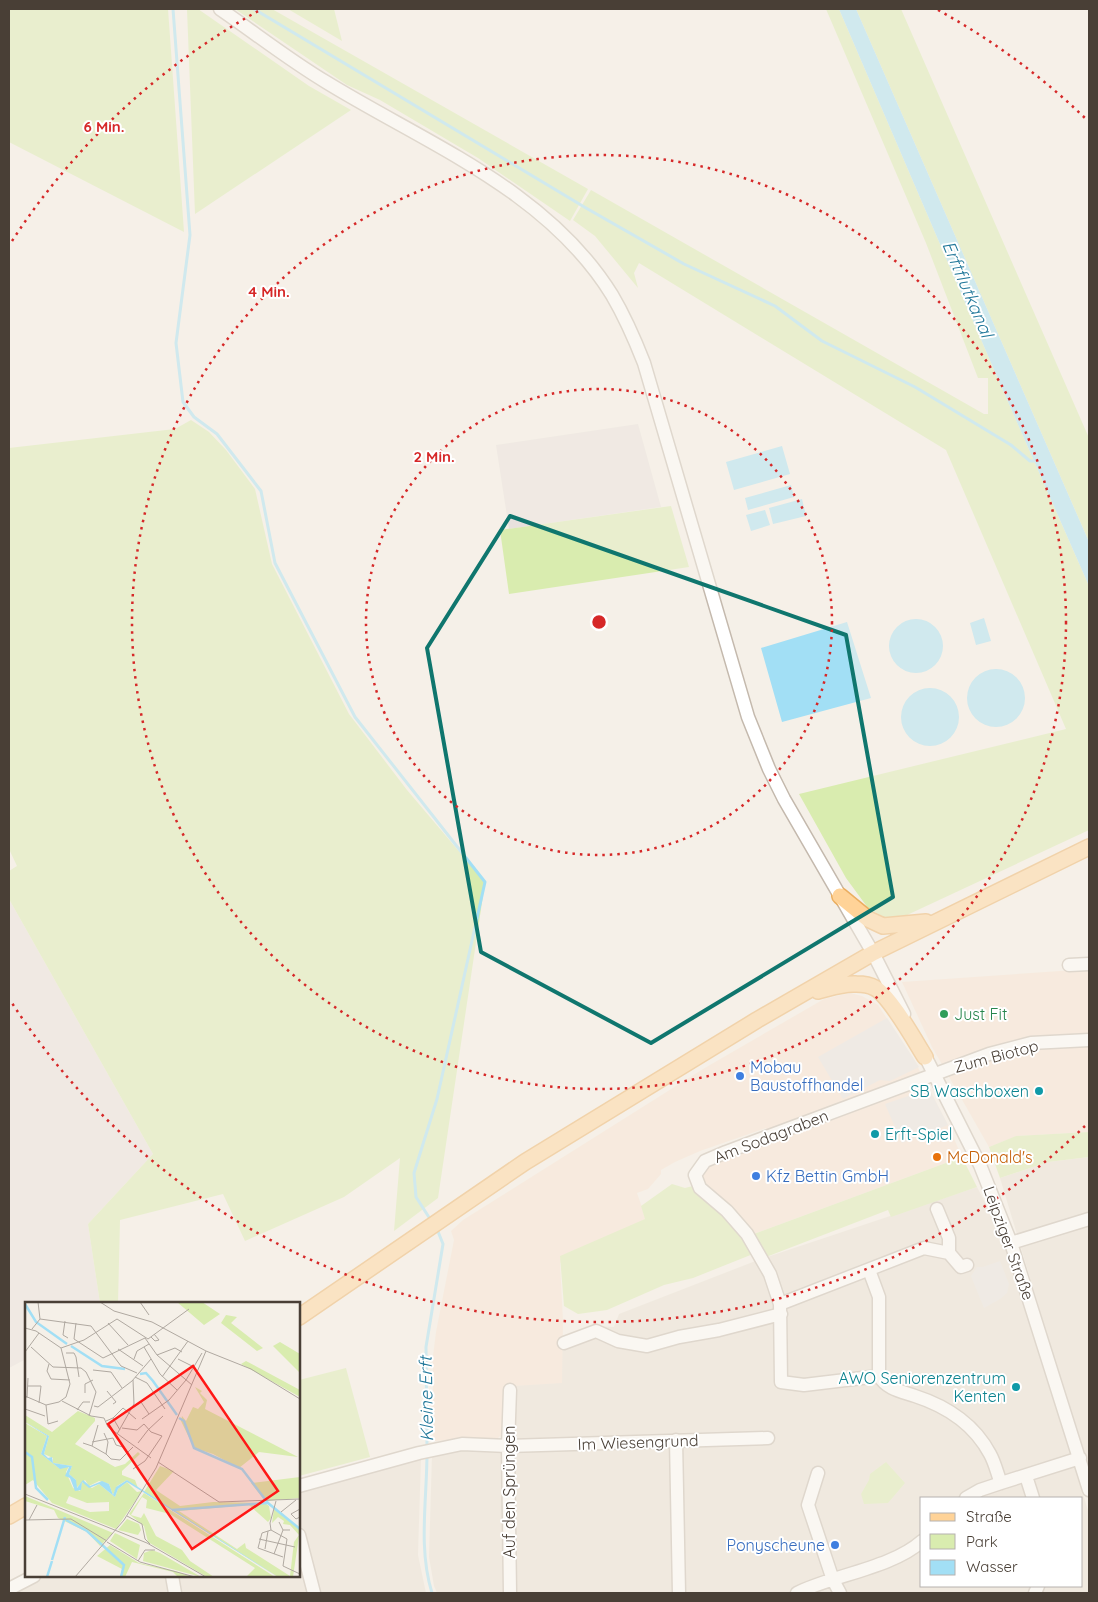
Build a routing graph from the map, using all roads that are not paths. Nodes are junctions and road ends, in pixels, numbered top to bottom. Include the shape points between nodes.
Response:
1 (220, 9) edge
2 (1089, 846) edge
3 (840, 896) junction
4 (934, 921) junction
5 (873, 953) junction
6 (1089, 964) edge
7 (1069, 965) dead end
8 (800, 996) junction
9 (1089, 1040) edge
10 (925, 1057) junction
11 (934, 1074) junction
12 (937, 1209) dead end
13 (1089, 1220) edge
14 (1011, 1243) junction
15 (949, 1253) junction
16 (967, 1265) dead end
17 (869, 1270) junction
18 (781, 1309) junction
19 (300, 1315) edge
20 (564, 1343) dead end
21 (878, 1376) junction
22 (510, 1390) dead end
23 (768, 1438) dead end
24 (676, 1440) junction
25 (508, 1446) junction
26 (1080, 1458) junction
27 (818, 1473) dead end
28 (1026, 1476) junction
29 (1001, 1483) junction
30 (300, 1486) edge
31 (1089, 1490) edge
32 (968, 1497) edge
33 (1033, 1497) edge
34 (25, 1507) edge
35 (9, 1516) edge
36 (300, 1539) edge
37 (920, 1542) edge
38 (32, 1577) edge
39 (172, 1577) edge
40 (833, 1580) junction
41 (9, 1589) edge
42 (11, 1593) edge
43 (175, 1593) edge
44 (314, 1593) edge
45 (510, 1593) edge
46 (679, 1593) edge
47 (797, 1593) edge
48 (840, 1593) edge

1 - 3 street, Leipziger Straße via 326,82 453,154 518,197 579,252 612,294 644,364 748,717 784,799
2 - 4 main road
3 - 4 main road via 868,919 883,926
3 - 5 street, Leipziger Straße
4 - 5 main road
5 - 8 main road
5 - 10 street, Leipziger Straße
6 - 7 street
8 - 10 main road via 845,984 875,988 895,1010
8 - 19 main road via 525,1162
9 - 11 street, Zum Biotop via 1031,1043
10 - 11 street, Leipziger Straße
11 - 14 street, Leipziger Straße via 980,1164
11 - 18 street, Am Sodagraben via 726,1152 705,1161 695,1174 700,1188 747,1234 770,1274
12 - 15 street via 949,1238
13 - 14 street
14 - 26 street, Leipziger Straße
15 - 16 street via 961,1267
15 - 17 street via 924,1248
17 - 18 street
17 - 21 street via 879,1298
18 - 20 street via 719,1330 647,1346 618,1341 596,1331
18 - 21 street, Am Sodagraben via 780,1382 804,1385
21 - 29 street via 891,1388 940,1406 966,1422 979,1435
22 - 25 street, Auf den Sprüngen
23 - 24 street, Im Wiesengrund
24 - 25 street, Im Wiesengrund
24 - 46 street
25 - 30 street, Im Wiesengrund via 462,1444
25 - 45 street, Auf den Sprüngen
26 - 28 street
26 - 31 street, Leipziger Straße
27 - 40 street via 808,1505
28 - 29 street
28 - 33 street
29 - 32 street
34 - 35 main road
36 - 44 street
37 - 40 street via 906,1552
38 - 41 street
39 - 43 street
40 - 47 street
40 - 48 street
41 - 42 street

